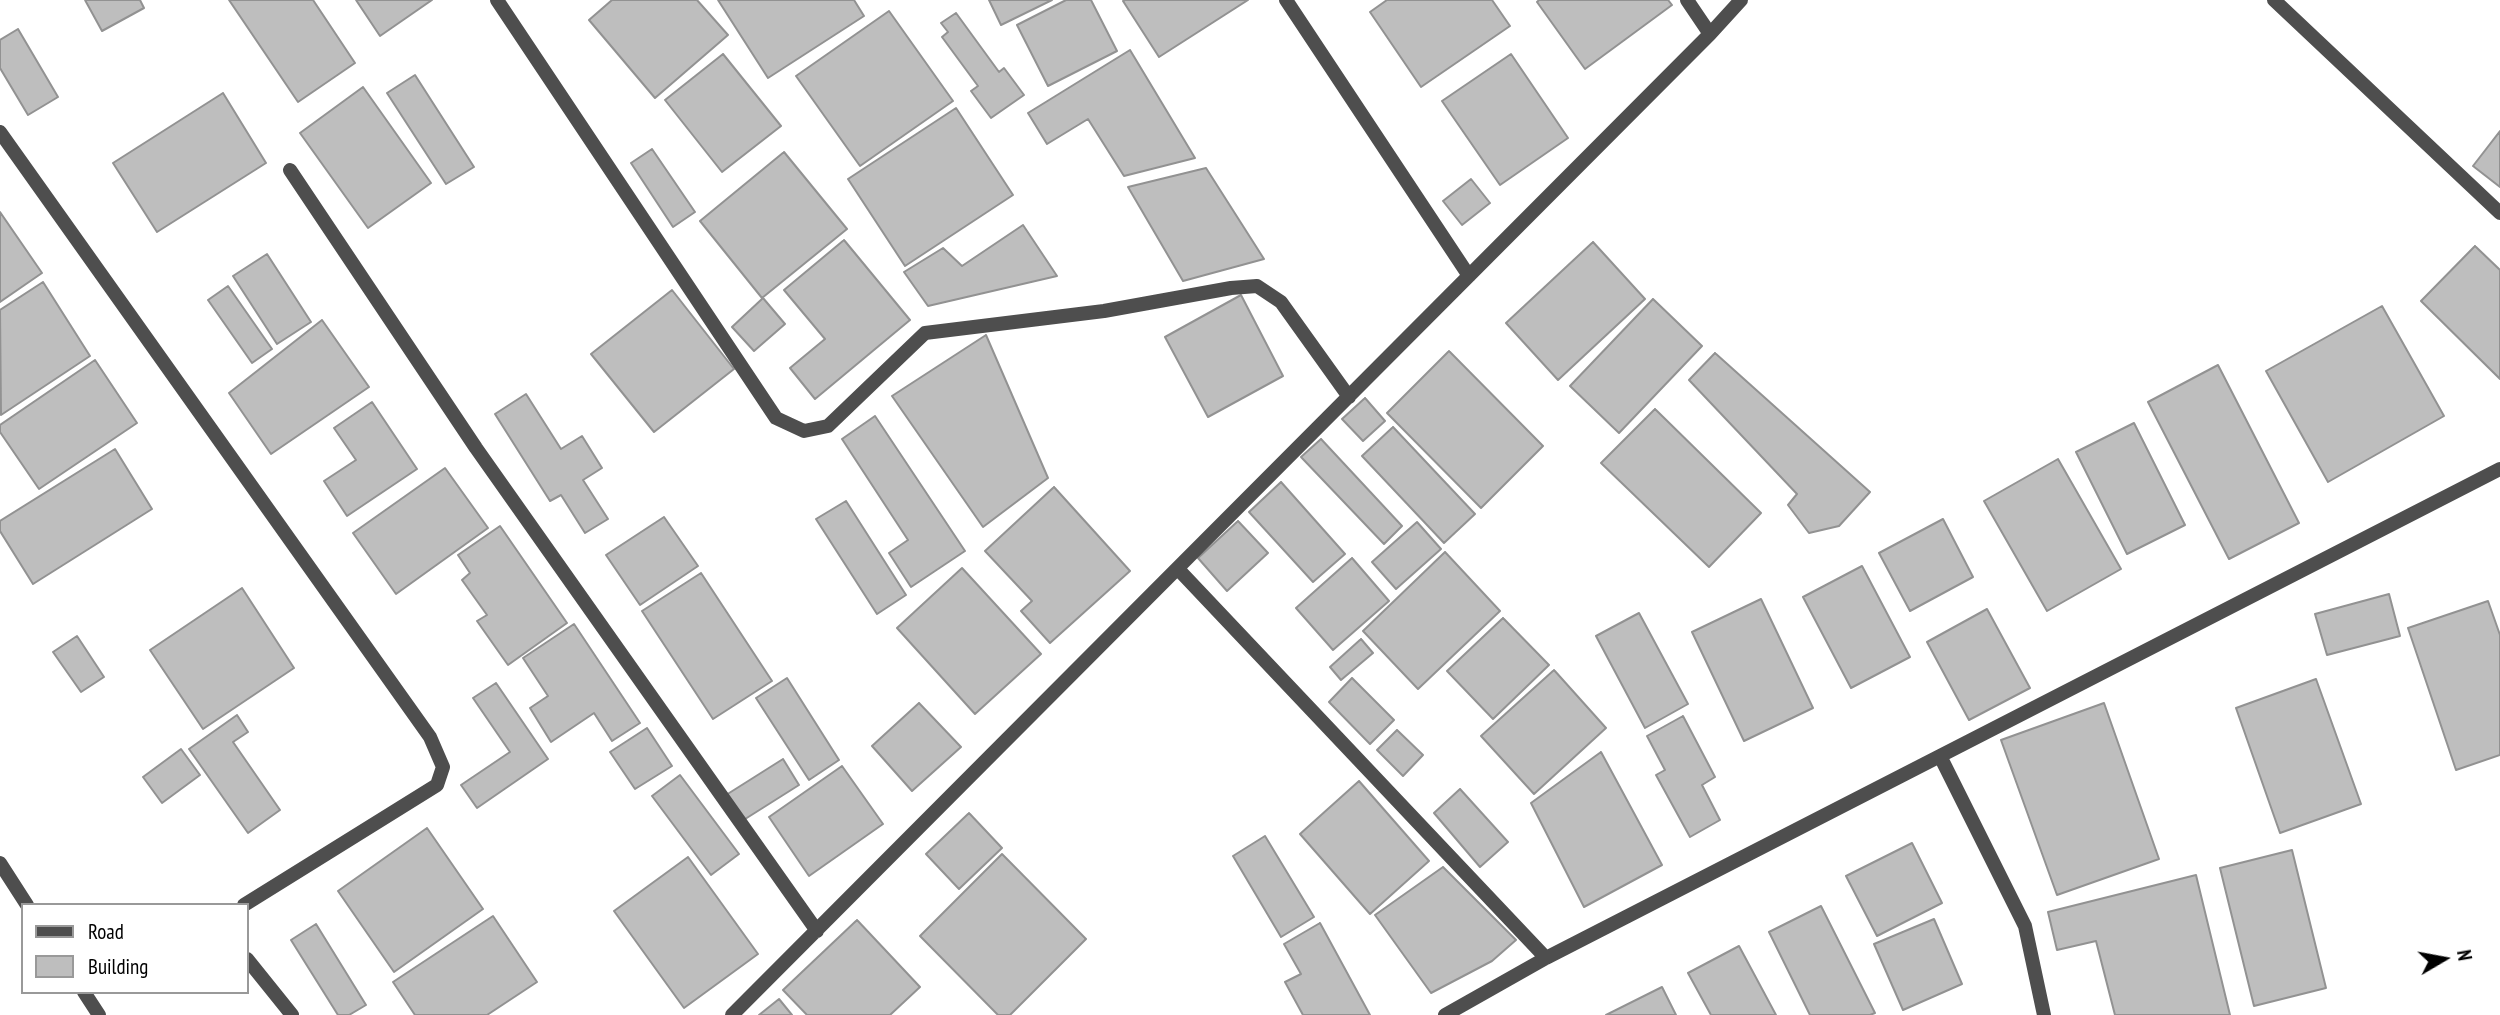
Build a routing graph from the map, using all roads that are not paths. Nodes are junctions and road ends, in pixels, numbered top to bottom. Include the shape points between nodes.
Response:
1 (497, 0) edge
2 (1286, 0) edge
3 (1687, 0) edge
4 (1741, 0) edge
5 (2274, 0) edge
6 (1710, 34) junction
7 (0, 132) edge
8 (290, 170) dead end
9 (2500, 213) edge
10 (1469, 276) junction
11 (1349, 397) junction
12 (2500, 469) edge
13 (1178, 569) junction
14 (1940, 756) junction
15 (0, 863) edge
16 (26, 903) edge
17 (247, 903) edge
18 (817, 931) junction
19 (1546, 958) junction
20 (248, 959) edge
21 (85, 994) edge
22 (99, 1015) edge
23 (292, 1015) edge
24 (732, 1015) edge
25 (1445, 1015) edge
26 (2044, 1015) edge

1 - 11 street via 776,418 804,431 828,426 926,333 1257,286 1280,302
2 - 10 street
3 - 6 street
4 - 6 street
5 - 9 street
6 - 10 street
7 - 17 street via 430,737 443,767 437,785
8 - 18 street via 476,448
10 - 11 street
11 - 13 street
12 - 14 street
13 - 18 street
13 - 19 street
14 - 19 street
14 - 26 street via 2025,926
15 - 16 street
18 - 24 street
19 - 25 street
20 - 23 street
21 - 22 street

